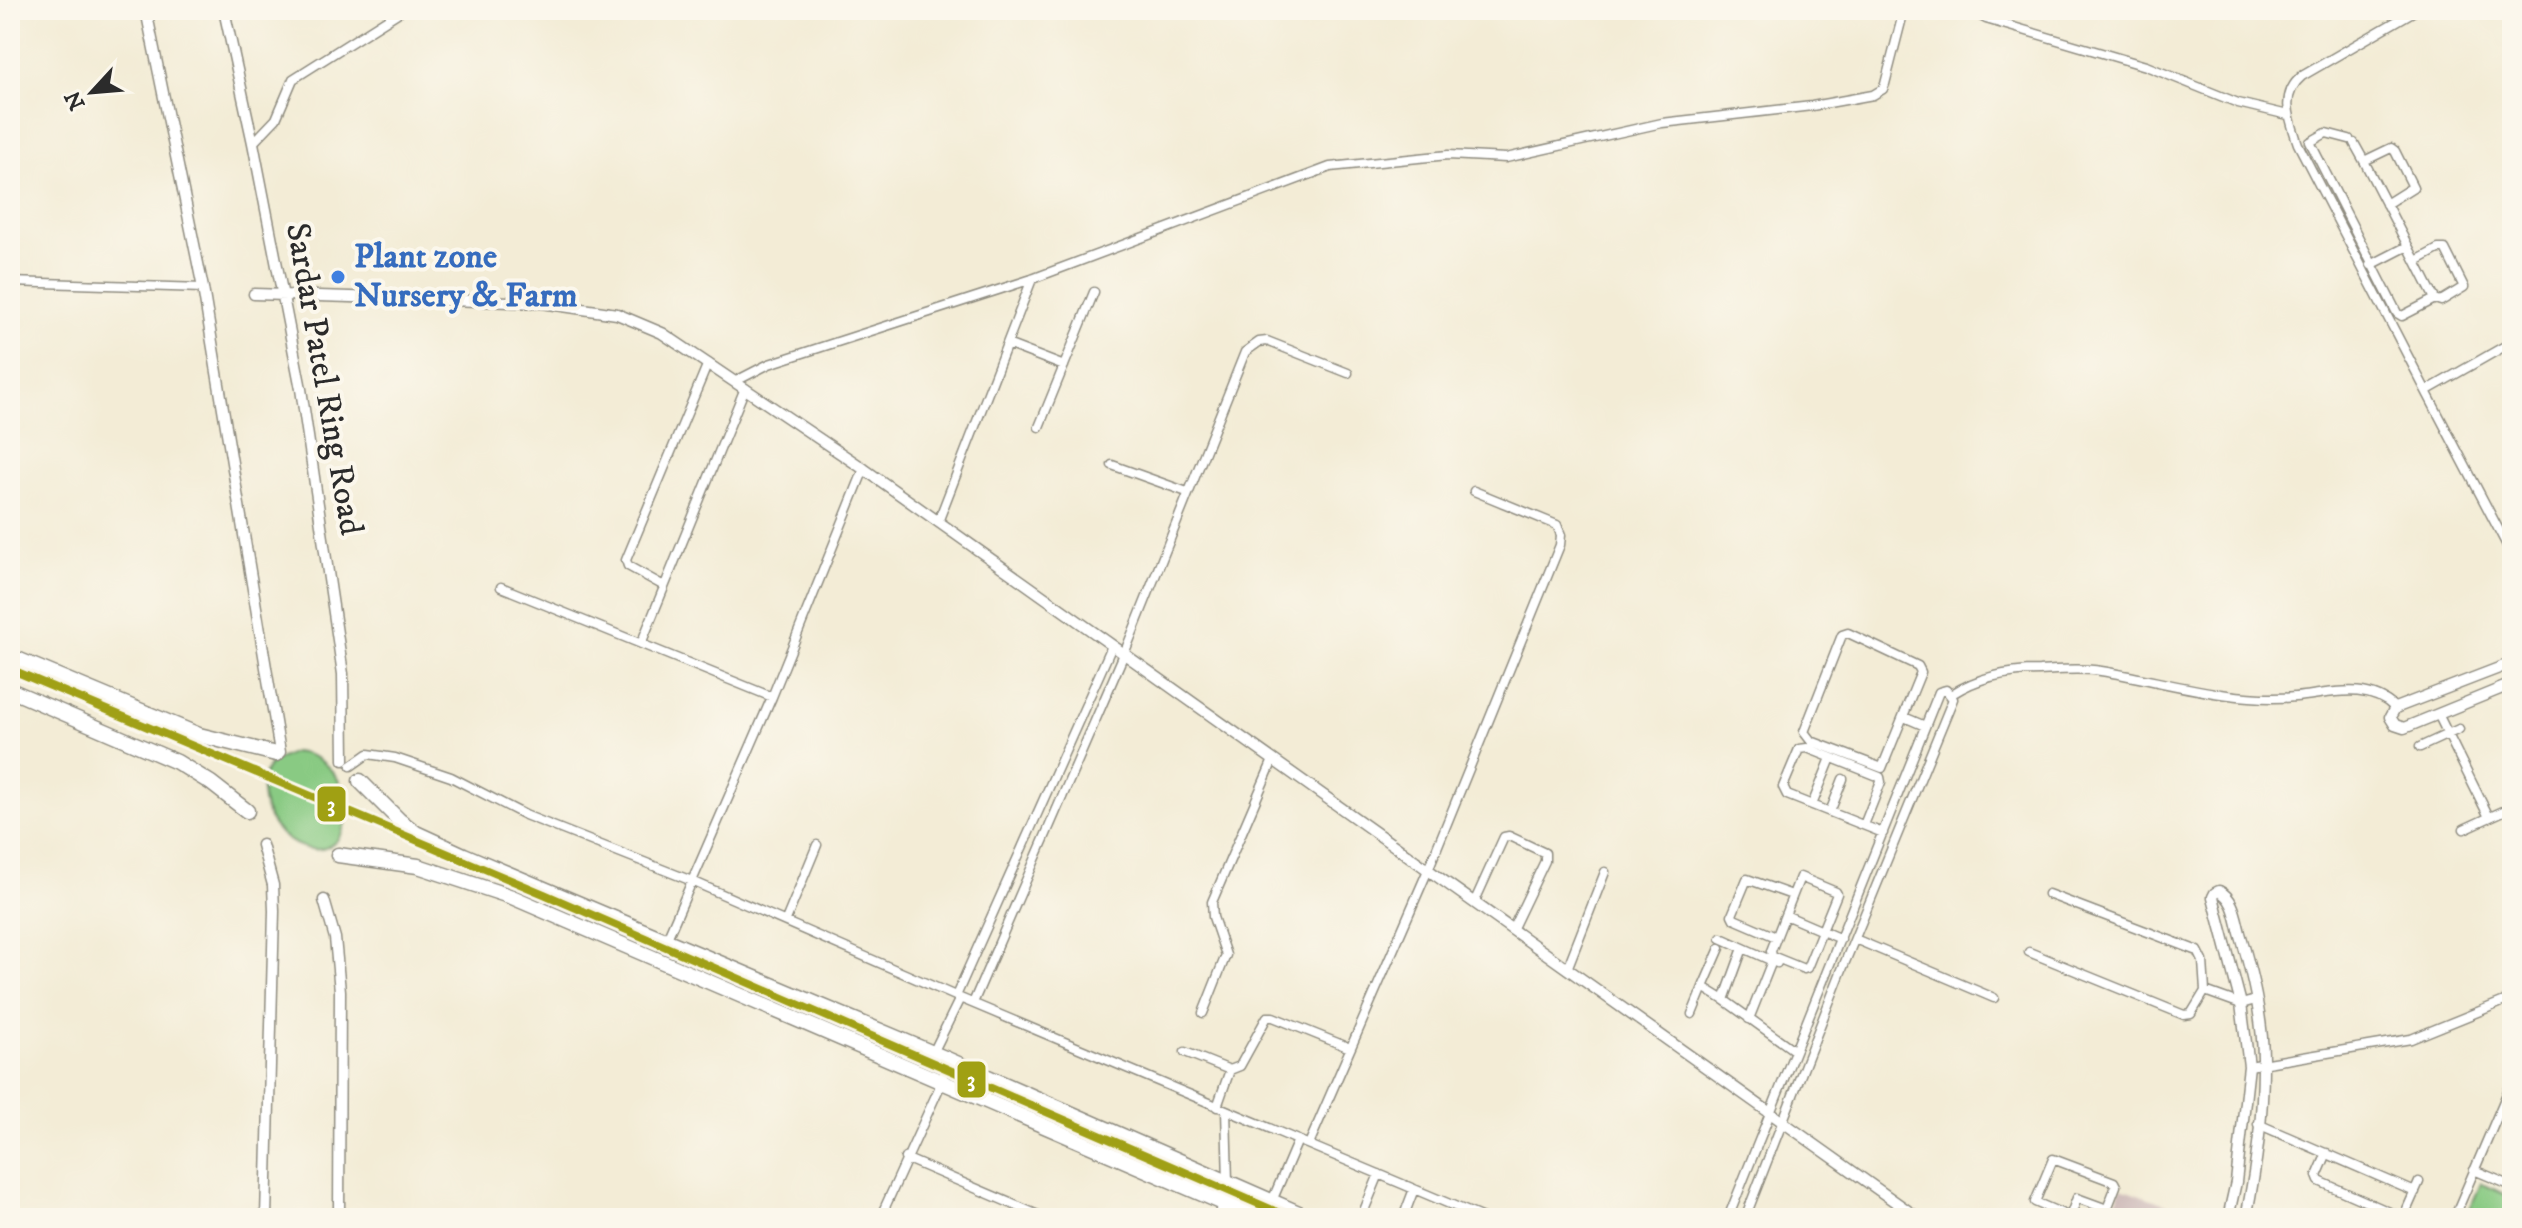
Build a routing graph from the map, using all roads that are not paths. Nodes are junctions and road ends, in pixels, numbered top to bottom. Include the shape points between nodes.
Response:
1 (146, 10) edge
2 (224, 10) edge
3 (402, 10) edge
4 (1904, 10) edge
5 (1969, 10) edge
6 (2416, 10) edge
7 (2502, 10) edge
8 (2512, 27) edge
9 (2288, 115) junction
10 (2310, 142) junction
11 (253, 143) junction
12 (2300, 147) junction
13 (2364, 161) junction
14 (2386, 204) junction
15 (2408, 246) junction
16 (2416, 261) junction
17 (2373, 264) junction
18 (2363, 269) junction
19 (1032, 279) junction
20 (10, 282) edge
21 (203, 288) junction
22 (1094, 292) dead end
23 (254, 294) dead end
24 (283, 295) junction
25 (2435, 299) junction
26 (2512, 342) edge
27 (1007, 344) junction
28 (708, 363) junction
29 (1064, 366) junction
30 (1348, 373) dead end
31 (740, 384) junction
32 (2426, 391) junction
33 (1039, 427) dead end
34 (1112, 465) dead end
35 (864, 469) junction
36 (1474, 491) dead end
37 (1187, 492) junction
38 (938, 522) junction
39 (2512, 555) edge
40 (664, 586) junction
41 (501, 587) dead end
42 (641, 644) junction
43 (1112, 646) junction
44 (1124, 654) junction
45 (10, 656) edge
46 (2512, 663) edge
47 (2512, 684) edge
48 (10, 690) edge
49 (1952, 694) junction
50 (772, 697) junction
51 (2395, 708) junction
52 (2438, 714) junction
53 (1904, 717) junction
54 (1925, 726) junction
55 (2459, 729) dead end
56 (2448, 734) junction
57 (2420, 747) dead end
58 (278, 753) joint
59 (1831, 758) junction
60 (1273, 760) junction
61 (347, 763) joint
62 (1843, 779) dead end
63 (360, 781) dead end
64 (1877, 790) junction
65 (1897, 798) junction
66 (1812, 805) junction
67 (2512, 807) edge
68 (247, 811) dead end
69 (1830, 812) junction
70 (2489, 817) junction
71 (1864, 825) junction
72 (2464, 829) dead end
73 (1883, 833) junction
74 (262, 845) dead end
75 (817, 845) dead end
76 (338, 855) dead end
77 (1428, 870) junction
78 (1605, 872) dead end
79 (692, 881) junction
80 (2048, 894) dead end
81 (1792, 895) junction
82 (324, 900) dead end
83 (1474, 903) junction
84 (1785, 915) junction
85 (786, 920) junction
86 (1512, 930) junction
87 (1822, 931) junction
88 (1776, 937) junction
89 (1721, 938) dead end
90 (1841, 939) junction
91 (1855, 939) junction
92 (666, 941) junction
93 (1720, 948) dead end
94 (1743, 948) junction
95 (2029, 952) dead end
96 (1772, 961) junction
97 (1567, 969) junction
98 (1796, 971) dead end
99 (1703, 987) junction
100 (2205, 991) junction
101 (958, 997) junction
102 (1994, 998) dead end
103 (2512, 998) edge
104 (1724, 1000) junction
105 (2256, 1000) junction
106 (973, 1003) junction
107 (2241, 1004) junction
108 (1203, 1013) dead end
109 (1692, 1014) dead end
110 (1749, 1019) junction
111 (1350, 1048) junction
112 (1795, 1051) junction
113 (1185, 1052) dead end
114 (940, 1056) junction
115 (2264, 1064) junction
116 (2249, 1066) junction
117 (1230, 1070) junction
118 (2512, 1082) edge
119 (941, 1084) junction
120 (1221, 1108) junction
121 (1771, 1114) junction
122 (1783, 1122) junction
123 (2258, 1124) junction
124 (1298, 1140) junction
125 (1309, 1144) junction
126 (2327, 1153) junction
127 (905, 1158) junction
128 (2474, 1170) junction
129 (1379, 1174) junction
130 (1228, 1182) junction
131 (2419, 1182) dead end
132 (2512, 1186) edge
133 (2234, 1188) junction
134 (1414, 1189) junction
135 (2251, 1192) junction
136 (2415, 1192) junction
137 (1272, 1201) junction
138 (1230, 1209) edge
139 (266, 1218) edge
140 (339, 1218) edge
141 (880, 1218) edge
142 (1045, 1218) edge
143 (1218, 1218) edge
144 (1258, 1218) edge
145 (1310, 1218) edge
146 (1361, 1218) edge
147 (1403, 1218) edge
148 (1483, 1218) edge
149 (1728, 1218) edge
150 (1745, 1218) edge
151 (1918, 1218) edge
152 (2070, 1218) edge
153 (2228, 1218) edge
154 (2246, 1218) edge
155 (2454, 1218) edge

1 - 21 street
2 - 11 street, Sardar Patel Ring Road
3 - 11 street via 293,79 276,119
4 - 19 street via 1885,84 1873,95 1662,123 1506,158 1448,155 1330,167
5 - 9 street
6 - 9 street via 2293,83
7 - 8 street
9 - 12 street
10 - 12 street
10 - 13 street via 2326,133 2352,141
10 - 17 street
11 - 24 street, Sardar Patel Ring Road
12 - 18 street
13 - 14 street
13 - 14 street via 2394,150 2413,185
14 - 15 street
15 - 16 street
15 - 17 street
16 - 25 street
16 - 25 street via 2445,249 2463,283 2463,289
17 - 18 street
17 - 25 street via 2399,315
18 - 32 street
19 - 27 street
19 - 31 street via 769,364
20 - 21 street
21 - 58 street
22 - 29 street
23 - 24 street
24 - 28 street via 589,309 641,322
24 - 61 street, Sardar Patel Ring Road via 343,674
26 - 32 street
27 - 29 street
27 - 38 street
28 - 31 street
28 - 40 street via 626,560
29 - 33 street
30 - 37 street via 1277,343 1251,346
31 - 35 street
31 - 40 street
32 - 39 street
34 - 37 street
35 - 38 street
35 - 50 street
36 - 77 street via 1557,525 1560,545
37 - 44 street
38 - 43 street
40 - 42 street
41 - 42 street
42 - 50 street
43 - 44 street
43 - 101 street
44 - 60 street
44 - 106 street
45 - 58 main road via 199,735
46 - 51 street
47 - 52 street
48 - 68 main road via 177,762
49 - 51 street via 1980,679 2097,670 2223,694 2283,698 2360,691
49 - 54 street via 1939,692
49 - 91 street
50 - 79 street
51 - 52 street via 2392,722 2404,728
52 - 56 street
53 - 53 street via 1882,768 1807,738 1804,729 1842,635 1856,635 1920,668
53 - 54 street
54 - 65 street
55 - 56 street
56 - 57 street
56 - 70 street
59 - 64 street via 1880,777
59 - 66 street
59 - 66 street via 1800,748 1783,787 1787,795
60 - 77 street
60 - 108 street via 1212,902 1226,955
61 - 79 street via 368,754 451,777 525,815
62 - 69 street
63 - 92 main road via 416,833
64 - 65 street
64 - 71 street
65 - 73 street
66 - 69 street
67 - 70 street
69 - 71 street
70 - 72 street
71 - 73 street
73 - 90 street
74 - 139 street via 274,911
75 - 85 street
76 - 119 main road via 418,866 512,897
77 - 83 street
77 - 111 street
78 - 97 street
79 - 85 street
79 - 92 street
80 - 100 street via 2198,951
81 - 84 street
81 - 87 street via 1801,877 1836,892
81 - 88 street via 1747,879 1732,915
82 - 140 street via 335,938 340,991
83 - 86 street
83 - 86 street via 1504,837 1545,853
84 - 87 street
84 - 88 street
85 - 101 street
86 - 97 street
87 - 88 street via 1804,969 1772,956
87 - 90 street
89 - 94 street
90 - 112 street
91 - 102 street
91 - 122 street
92 - 114 main road
93 - 99 street
94 - 96 street
94 - 104 street
95 - 100 street via 2184,1015 2191,1014
96 - 98 street
96 - 110 street
97 - 121 street
99 - 104 street
99 - 109 street
100 - 107 street
101 - 106 street
101 - 114 street
103 - 115 street via 2411,1039
104 - 110 street
105 - 107 street
105 - 107 street via 2232,904 2224,892 2216,891 2213,897
105 - 115 street
106 - 120 street
107 - 116 street
110 - 112 street
111 - 117 street via 1267,1017 1240,1066
111 - 125 street
112 - 121 street
113 - 117 street
114 - 119 street
114 - 130 main road
115 - 116 street
115 - 123 street
116 - 133 street
117 - 120 street
118 - 128 street
119 - 127 street
119 - 138 main road
120 - 124 street
120 - 130 street
121 - 122 street
121 - 149 street
122 - 150 street
122 - 151 street
123 - 126 street
123 - 135 street
124 - 125 street
124 - 137 street
125 - 129 street
126 - 136 street
126 - 136 street via 2319,1181 2403,1218
127 - 141 street
127 - 142 street
128 - 132 street
128 - 155 street
129 - 134 street
129 - 146 street
130 - 137 main road
131 - 136 street
133 - 135 street
133 - 153 street
134 - 147 street
134 - 148 street
135 - 154 street
137 - 145 main road
138 - 143 street
138 - 144 main road
152 - 152 street via 2035,1202 2053,1159 2116,1186 2107,1209 2077,1198

